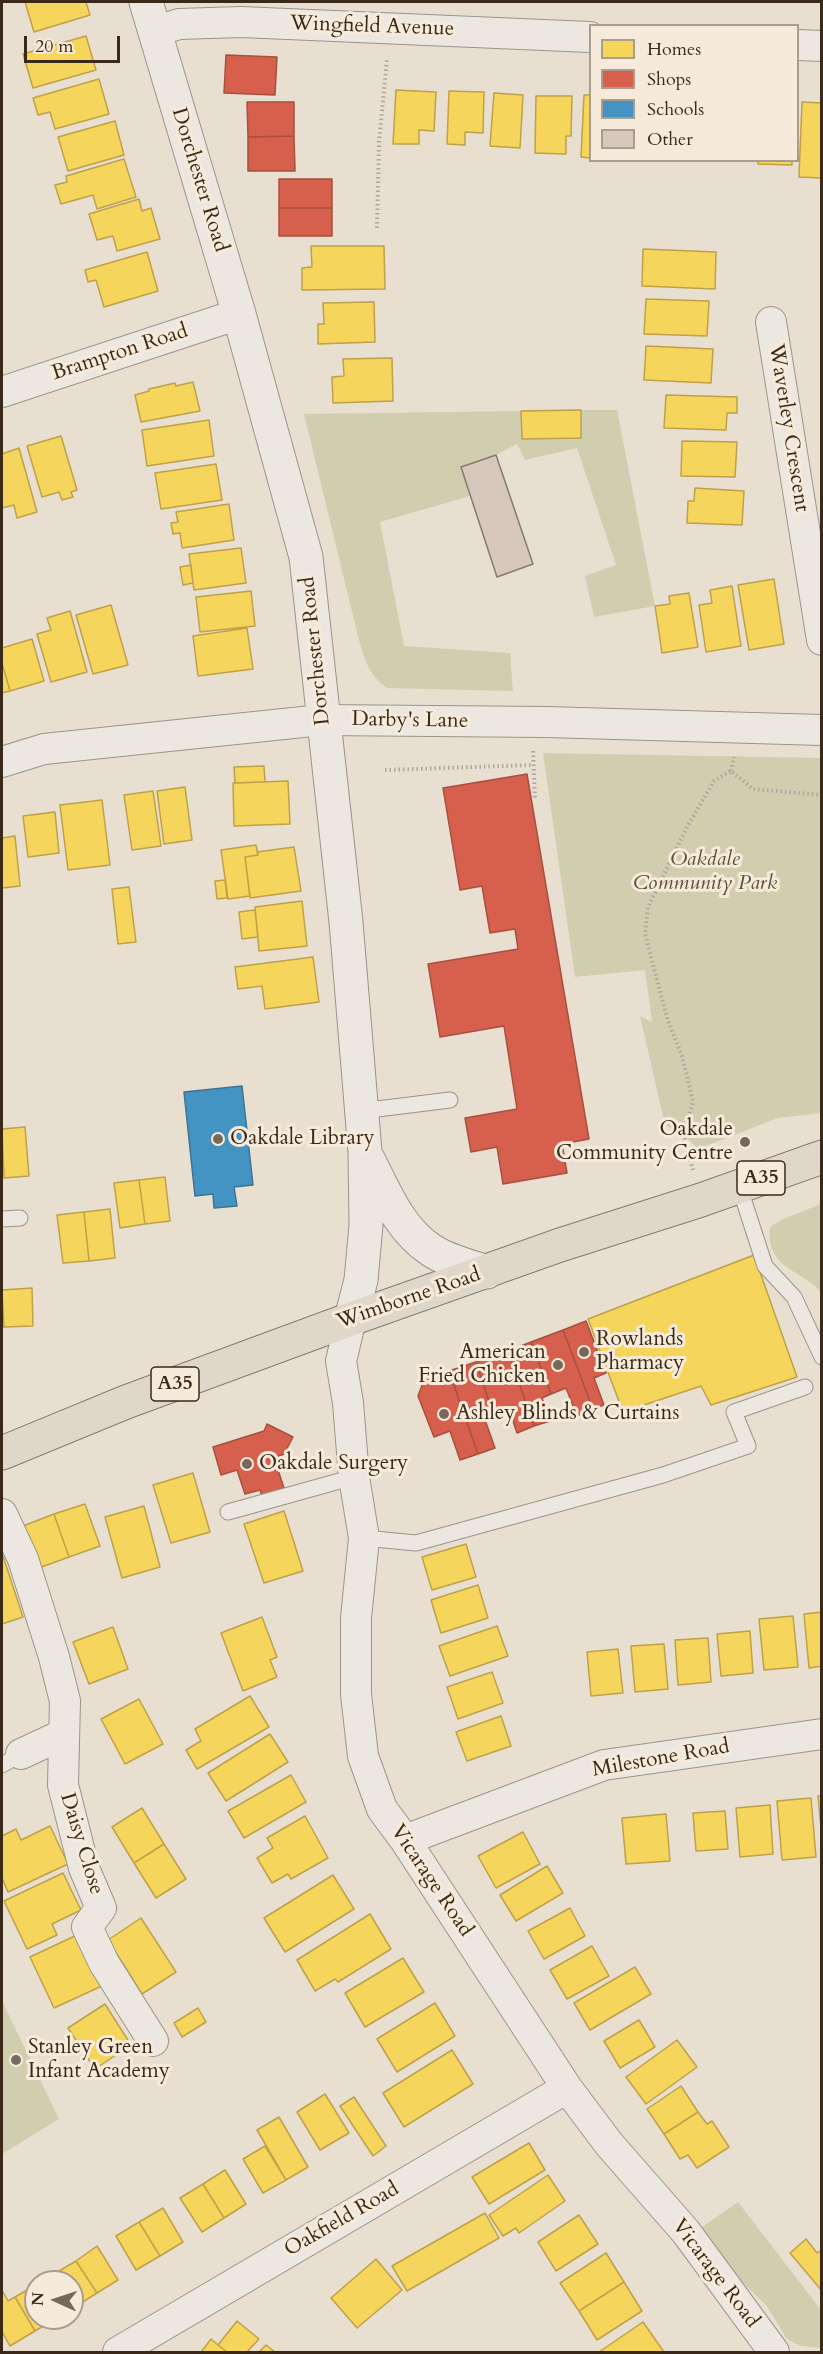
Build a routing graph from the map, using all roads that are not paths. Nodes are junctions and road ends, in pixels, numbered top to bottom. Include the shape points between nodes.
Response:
1 (146, 2) edge
2 (154, 32) junction
3 (589, 37) edge
4 (799, 45) edge
5 (822, 46) edge
6 (239, 314) junction
7 (771, 322) dead end
8 (2, 392) edge
9 (822, 640) edge
10 (322, 720) junction
11 (822, 730) edge
12 (2, 762) edge
13 (450, 1100) dead end
14 (362, 1111) junction
15 (365, 1152) junction
16 (822, 1157) edge
17 (739, 1186) junction
18 (20, 1218) dead end
19 (2, 1220) edge
20 (487, 1272) junction
21 (351, 1319) junction
22 (822, 1358) edge
23 (805, 1387) dead end
24 (2, 1454) edge
25 (354, 1477) junction
26 (228, 1512) dead end
27 (2, 1514) edge
28 (364, 1538) junction
29 (64, 1734) junction
30 (822, 1734) edge
31 (11, 1759) edge
32 (405, 1840) junction
33 (153, 2041) dead end
34 (567, 2088) junction
35 (118, 2352) edge
36 (774, 2352) edge

1 - 2 street, Dorchester Road
2 - 3 street, Wingfield Avenue via 179,24 241,22
2 - 6 street, Dorchester Road
4 - 5 street
6 - 8 street, Brampton Road
6 - 10 street, Dorchester Road via 306,557
7 - 9 street, Waverley Crescent
10 - 11 street, Darby's Lane
10 - 12 street, Darby's Lane via 44,749
10 - 14 street, Dorchester Road via 346,922
13 - 14 lane
14 - 15 street, Dorchester Road
15 - 20 street via 393,1208 410,1232 432,1251
15 - 21 street, Dorchester Road via 366,1225 361,1280
16 - 17 highway, Wimborne Road / A35
17 - 20 highway, Wimborne Road / A35
17 - 22 lane via 765,1266 794,1297
18 - 19 lane
20 - 21 highway, Wimborne Road / A35
21 - 24 highway, Wimborne Road / A35 via 126,1402
21 - 25 street, Vicarage Road via 341,1361
23 - 28 lane via 734,1412 748,1446 663,1475 416,1543
25 - 26 lane
25 - 28 street, Vicarage Road
27 - 29 street, Daisy Close via 23,1559 54,1657 65,1701
28 - 32 street, Vicarage Road via 356,1618 356,1694 363,1756 382,1809
29 - 31 street
29 - 33 street, Daisy Close via 63,1785 84,1868 101,1908 87,1928
30 - 32 street, Milestone Road via 604,1765
32 - 34 street, Vicarage Road
34 - 35 street, Oakfield Road
34 - 36 street, Vicarage Road via 609,2144 686,2232

